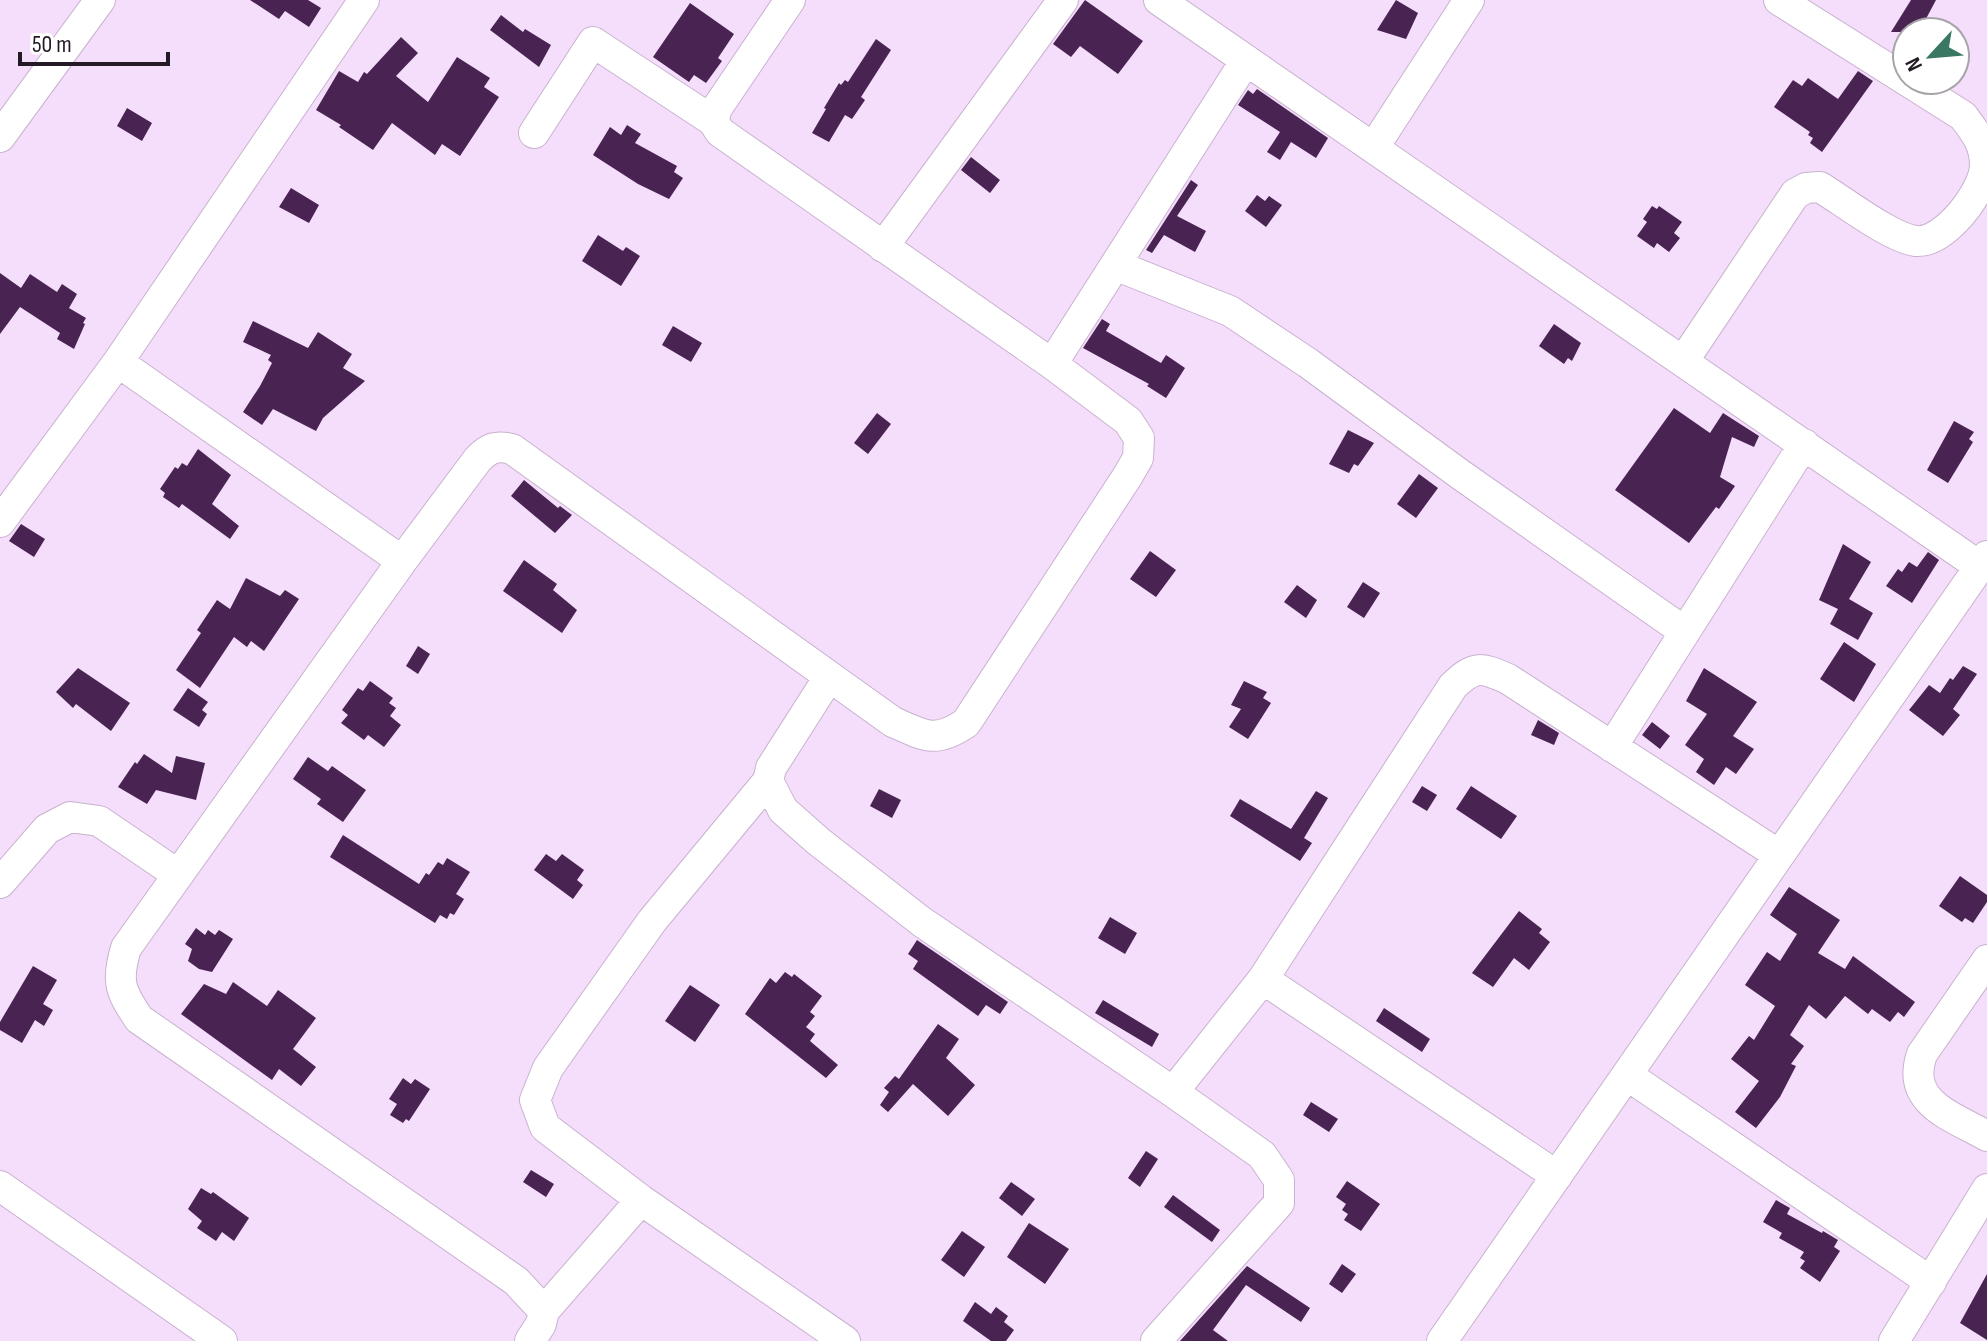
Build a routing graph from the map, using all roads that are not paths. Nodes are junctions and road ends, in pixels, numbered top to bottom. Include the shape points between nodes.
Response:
1 (100, 0) edge
2 (364, 0) edge
3 (790, 0) edge
4 (1063, 0) edge
5 (1159, 0) edge
6 (1469, 0) edge
7 (1779, 0) edge
8 (1246, 60) junction
9 (713, 121) junction
10 (534, 133) dead end
11 (0, 137) edge
12 (1374, 147) junction
13 (883, 247) junction
14 (1115, 265) junction
15 (1684, 360) junction
16 (118, 362) junction
17 (1052, 364) junction
18 (1804, 444) junction
19 (0, 522) edge
20 (402, 561) junction
21 (1983, 561) edge
22 (1685, 632) junction
23 (829, 677) junction
24 (1612, 747) junction
25 (768, 781) junction
26 (1779, 855) junction
27 (177, 874) junction
28 (0, 883) edge
29 (1987, 960) edge
30 (1263, 979) junction
31 (1627, 1075) junction
32 (1173, 1092) junction
33 (1987, 1136) edge
34 (1557, 1176) junction
35 (0, 1186) edge
36 (1987, 1189) edge
37 (641, 1200) junction
38 (1931, 1282) junction
39 (544, 1311) junction
40 (222, 1341) edge
41 (530, 1341) edge
42 (845, 1341) edge
43 (1156, 1341) edge
44 (1442, 1341) edge
45 (1894, 1341) edge

1 - 11 street
2 - 16 street
3 - 9 street
4 - 13 street
5 - 8 street
6 - 12 street
7 - 15 street via 1963,116 1982,141 1986,167 1975,197 1940,235 1921,242 1904,239 1820,187 1795,194
8 - 12 street
8 - 14 street
9 - 10 street via 593,42
9 - 13 street via 720,132
12 - 15 street
13 - 17 street
14 - 17 street
14 - 22 street via 1230,311
15 - 18 street
16 - 19 street
16 - 20 street
17 - 23 street via 1128,421 1139,438 1138,458 966,723 947,736 924,736 893,722
18 - 21 street
18 - 22 street
20 - 23 street via 478,459 499,445 512,449
20 - 27 street
21 - 26 street
22 - 24 street
23 - 25 street
24 - 26 street
24 - 30 street via 1508,679 1488,670 1468,671 1453,686
25 - 32 street via 783,810 922,922
25 - 37 street via 652,921 548,1068 535,1100 545,1127
26 - 31 street
27 - 28 street via 99,821 70,817 47,829
27 - 39 street via 126,948 119,972 123,995 139,1019 516,1281
29 - 33 street via 1922,1054 1917,1070 1928,1102
30 - 32 street
30 - 34 street
31 - 34 street
31 - 38 street
32 - 43 street via 1262,1155 1279,1180 1279,1203
34 - 44 street
35 - 40 street
36 - 38 street
37 - 39 street
37 - 42 street
38 - 45 street
39 - 41 street

